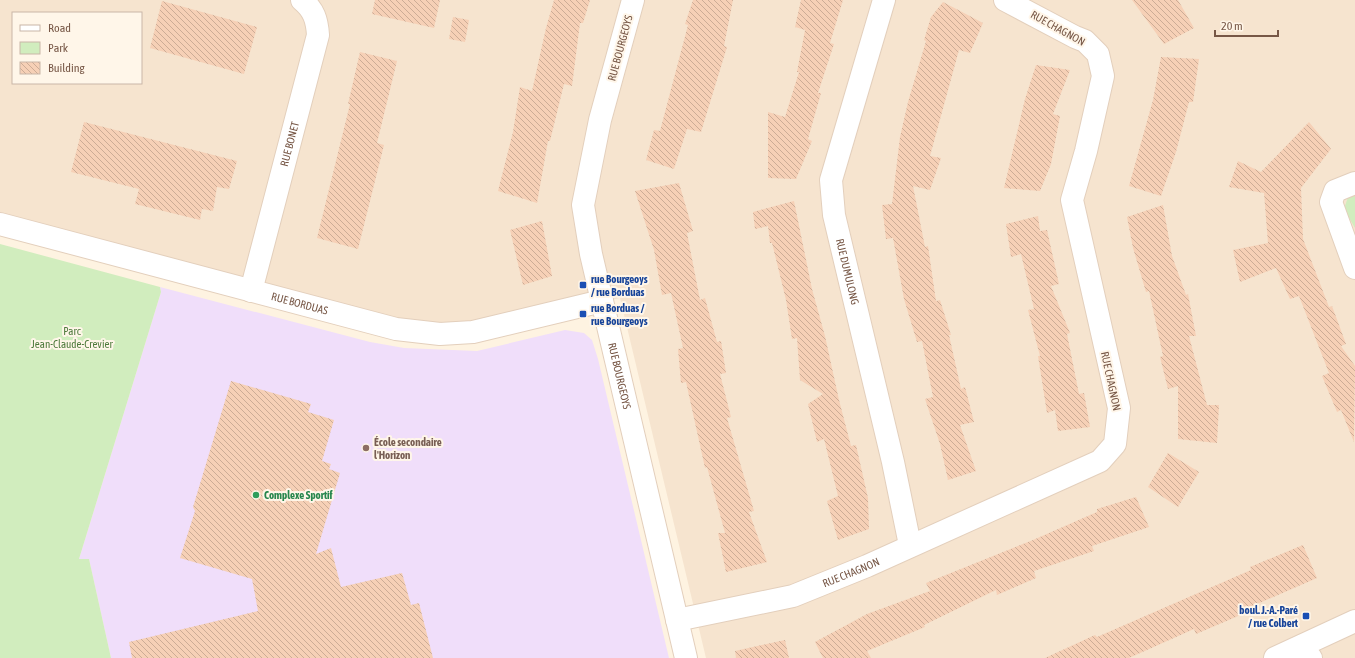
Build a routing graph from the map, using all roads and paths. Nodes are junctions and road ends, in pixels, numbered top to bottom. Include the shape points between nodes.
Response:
1 (302, 0) edge
2 (633, 0) edge
3 (884, 0) edge
4 (1005, 0) edge
5 (1355, 183) edge
6 (0, 224) edge
7 (1354, 262) edge
8 (252, 291) junction
9 (602, 301) junction
10 (910, 545) junction
11 (677, 620) junction
12 (1355, 621) edge
13 (1306, 652) edge
14 (686, 658) edge
15 (1275, 658) edge

1 - 8 street, RUE BONET via 310,7 317,22 318,35
2 - 9 street, RUE BOURGEOYS via 600,120 582,205
3 - 10 street, RUE DUMULONG via 832,180 834,215
4 - 10 street, RUE CHAGNON via 1074,38 1085,41 1098,54 1100,61 1103,76 1072,200 1119,408 1115,444 1100,461
5 - 7 street via 1335,191 1331,202
6 - 8 street, RUE BORDUAS
8 - 9 street, RUE BORDUAS via 396,329 440,334 473,332
9 - 11 street, RUE BOURGEOYS
10 - 11 street, RUE CHAGNON via 867,566 793,596
11 - 14 street, RUE BOURGEOYS
12 - 13 street
13 - 15 street

